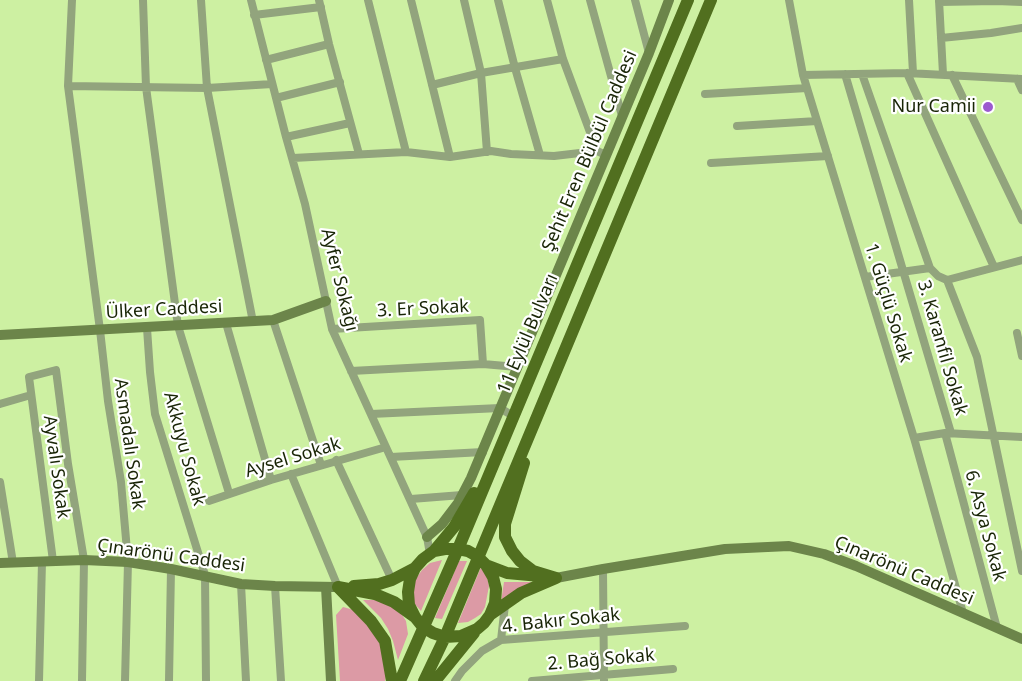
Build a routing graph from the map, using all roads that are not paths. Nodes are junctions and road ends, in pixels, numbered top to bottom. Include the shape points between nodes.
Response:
1 (72, 0) edge
2 (143, 0) edge
3 (201, 0) edge
4 (251, 0) edge
5 (368, 0) edge
6 (411, 0) edge
7 (464, 0) edge
8 (498, 0) edge
9 (547, 0) edge
10 (590, 0) edge
11 (635, 0) edge
12 (669, 0) edge
13 (688, 0) edge
14 (711, 0) edge
15 (789, 0) edge
16 (909, 0) edge
17 (939, 1) edge
18 (1022, 2) edge
19 (320, 4) edge
20 (254, 15) junction
21 (1022, 28) edge
22 (941, 38) junction
23 (329, 44) junction
24 (649, 53) junction
25 (563, 59) junction
26 (266, 60) junction
27 (515, 68) junction
28 (481, 73) junction
29 (910, 73) junction
30 (845, 74) junction
31 (862, 74) junction
32 (943, 74) junction
33 (803, 75) junction
34 (952, 75) junction
35 (1020, 79) edge
36 (340, 82) junction
37 (272, 84) junction
38 (432, 85) junction
39 (68, 86) junction
40 (146, 87) junction
41 (207, 88) junction
42 (807, 88) junction
43 (1022, 90) edge
44 (705, 94) dead end
45 (276, 98) junction
46 (622, 116) junction
47 (817, 121) junction
48 (350, 123) junction
49 (737, 126) dead end
50 (286, 137) junction
51 (406, 152) junction
52 (486, 152) junction
53 (601, 153) junction
54 (359, 154) junction
55 (540, 155) junction
56 (450, 156) junction
57 (828, 156) junction
58 (292, 158) junction
59 (711, 163) dead end
60 (1022, 220) edge
61 (1022, 260) edge
62 (994, 267) junction
63 (930, 268) junction
64 (904, 272) junction
65 (865, 277) junction
66 (947, 280) junction
67 (326, 301) junction
68 (273, 320) junction
69 (253, 322) junction
70 (226, 323) junction
71 (178, 326) junction
72 (147, 328) junction
73 (332, 329) junction
74 (100, 330) junction
75 (1017, 333) dead end
76 (0, 335) edge
77 (1022, 356) edge
78 (483, 364) junction
79 (517, 367) junction
80 (351, 371) junction
81 (549, 385) junction
82 (31, 395) junction
83 (0, 404) edge
84 (500, 408) junction
85 (371, 414) junction
86 (513, 416) junction
87 (948, 433) junction
88 (993, 435) junction
89 (1022, 437) edge
90 (914, 438) junction
91 (386, 447) junction
92 (498, 451) junction
93 (483, 452) junction
94 (391, 457) junction
95 (336, 460) junction
96 (321, 465) junction
97 (291, 474) junction
98 (271, 480) junction
99 (0, 482) edge
100 (229, 493) junction
101 (462, 495) junction
102 (411, 500) junction
103 (209, 501) dead end
104 (427, 537) junction
105 (458, 549) junction
106 (432, 553) junction
107 (84, 560) junction
108 (48, 561) junction
109 (482, 561) junction
110 (128, 562) junction
111 (0, 563) edge
112 (13, 563) junction
113 (415, 568) junction
114 (603, 568) junction
115 (171, 569) junction
116 (1022, 571) edge
117 (204, 575) junction
118 (556, 578) junction
119 (392, 580) junction
120 (241, 584) junction
121 (275, 586) junction
122 (332, 587) junction
123 (505, 605) junction
124 (963, 613) junction
125 (490, 615) junction
126 (419, 622) junction
127 (685, 626) dead end
128 (997, 628) junction
129 (477, 629) junction
130 (604, 631) junction
131 (445, 637) junction
132 (501, 639) junction
133 (1022, 639) edge
134 (673, 669) dead end
135 (604, 678) edge
136 (39, 681) edge
137 (82, 681) edge
138 (125, 681) edge
139 (168, 681) edge
140 (206, 681) edge
141 (246, 681) edge
142 (281, 681) edge
143 (331, 681) edge
144 (392, 681) edge
145 (400, 681) edge
146 (424, 681) edge
147 (435, 681) edge
148 (455, 681) edge
149 (532, 681) edge

1 - 39 street, Asmadalı Sokak
2 - 40 street
3 - 41 street
4 - 20 street, Ayfer Sokağı
5 - 51 street
6 - 38 street
7 - 28 street
8 - 27 street
9 - 25 street
10 - 46 street
11 - 24 street
12 - 24 main road, Şehit Eren Bülbül Caddesi
13 - 86 main road, 11 Eylül Bulvarı
14 - 81 main road
15 - 33 street, 1. Güçlü Sokak
16 - 29 street
17 - 18 street
17 - 22 street
19 - 20 street
19 - 23 street
20 - 26 street, Ayfer Sokağı
21 - 22 street
22 - 32 street
23 - 26 street
23 - 36 street
24 - 46 main road, Şehit Eren Bülbül Caddesi
25 - 27 street
25 - 53 street
26 - 37 street, Ayfer Sokağı
27 - 28 street
27 - 55 street
28 - 38 street
28 - 52 street
29 - 31 street
29 - 32 street
29 - 62 street
30 - 31 street
30 - 33 street
30 - 64 street, 3. Karanfil Sokak
31 - 63 street
32 - 34 street
33 - 42 street, 1. Güçlü Sokak
34 - 35 street
34 - 60 street
35 - 43 street
36 - 45 street
36 - 48 street
37 - 41 street
37 - 45 street, Ayfer Sokağı
38 - 56 street
39 - 40 street
39 - 74 street, Asmadalı Sokak
40 - 41 street
40 - 71 street
41 - 69 street
42 - 44 street
42 - 47 street, 1. Güçlü Sokak
45 - 50 street, Ayfer Sokağı
46 - 53 main road, Şehit Eren Bülbül Caddesi
47 - 49 street
47 - 57 street, 1. Güçlü Sokak
48 - 50 street
48 - 54 street
50 - 58 street, Ayfer Sokağı
51 - 54 street
51 - 56 street
52 - 55 street
52 - 56 street
53 - 55 street
53 - 79 main road, Şehit Eren Bülbül Caddesi
54 - 58 street
57 - 59 street
57 - 65 street, 1. Güçlü Sokak
58 - 67 street, Ayfer Sokağı
61 - 62 street
62 - 66 street
63 - 64 street
63 - 66 street
64 - 65 street
64 - 87 street, 3. Karanfil Sokak
65 - 90 street, 1. Güçlü Sokak
66 - 88 street via 976,357
67 - 68 main road, Ülker Caddesi
67 - 73 street, Ayfer Sokağı
68 - 69 main road, Ülker Caddesi
68 - 96 street
69 - 70 main road, Ülker Caddesi
70 - 71 main road, Ülker Caddesi
70 - 98 street
71 - 72 main road, Ülker Caddesi
71 - 100 street
72 - 74 main road, Ülker Caddesi
72 - 117 street, Akkuyu Sokak via 155,414
73 - 78 street, 3. Er Sokak via 480,320
73 - 80 street, Ayfer Sokağı
74 - 76 main road, Ülker Caddesi
74 - 110 street, Asmadalı Sokak
75 - 77 street
78 - 79 street
78 - 80 street
79 - 84 main road, Şehit Eren Bülbül Caddesi
80 - 85 street, Ayfer Sokağı
81 - 109 main road
81 - 118 main road via 505,524 505,537 520,561 533,571
82 - 83 street
82 - 107 street, Ayvalı Sokak via 29,377 56,370
82 - 108 street, Ayvalı Sokak
84 - 85 street
84 - 86 street
84 - 93 main road, Şehit Eren Bülbül Caddesi
85 - 91 street, Ayfer Sokağı
86 - 92 main road, 11 Eylül Bulvarı
87 - 88 street, 3. Karanfil Sokak
87 - 90 street, 3. Karanfil Sokak
87 - 128 street, 6. Asya Sokak
88 - 89 street, 3. Karanfil Sokak
88 - 116 street
90 - 124 street, 1. Güçlü Sokak
91 - 94 street, Ayfer Sokağı
91 - 95 street, Aysel Sokak
92 - 105 main road, 11 Eylül Bulvarı
92 - 106 main road via 454,527
93 - 94 street
93 - 101 main road, Şehit Eren Bülbül Caddesi
94 - 102 street, Ayfer Sokağı
95 - 96 street, Aysel Sokak
95 - 119 street
96 - 97 street, Aysel Sokak
97 - 98 street, Aysel Sokak
97 - 122 street
98 - 100 street, Aysel Sokak
99 - 112 street
100 - 103 street, Aysel Sokak
101 - 102 street
101 - 104 main road, Şehit Eren Bülbül Caddesi via 442,524
102 - 104 street, Ayfer Sokağı
104 - 106 street, Ayfer Sokağı
105 - 106 main road
105 - 109 main road
105 - 126 main road, 11 Eylül Bulvarı
106 - 113 main road
107 - 108 main road, Çınarönü Caddesi
107 - 110 main road, Çınarönü Caddesi
107 - 137 street
108 - 112 main road, Çınarönü Caddesi
108 - 136 street, Ayvalı Sokak
109 - 118 main road via 507,573
109 - 125 main road via 496,590
109 - 131 main road
110 - 115 main road, Çınarönü Caddesi
110 - 138 street, Asmadalı Sokak
111 - 112 main road, Çınarönü Caddesi
113 - 119 main road
113 - 126 main road via 408,592 409,605
114 - 118 main road, Çınarönü Caddesi
114 - 124 main road, Çınarönü Caddesi via 725,549 789,546 856,566
114 - 130 street
115 - 117 main road, Çınarönü Caddesi
115 - 139 street
117 - 120 main road, Çınarönü Caddesi
117 - 140 street, Akkuyu Sokak
118 - 123 main road via 521,593
119 - 122 main road
120 - 121 main road, Çınarönü Caddesi
120 - 141 street
121 - 122 main road, Çınarönü Caddesi
121 - 142 street
122 - 126 main road via 375,594 394,602
122 - 143 main road
122 - 144 main road via 371,621 385,641
123 - 125 main road
123 - 132 street
124 - 128 main road, Çınarönü Caddesi
125 - 129 main road
126 - 131 main road
126 - 145 main road, 11 Eylül Bulvarı
127 - 130 street, 4. Bakır Sokak
128 - 133 main road, Çınarönü Caddesi
129 - 131 main road
129 - 147 main road
130 - 132 street, 4. Bakır Sokak
130 - 135 street
131 - 146 main road
132 - 148 street, 4. Bakır Sokak via 482,651
134 - 135 street, 2. Bağ Sokak
135 - 149 street, 2. Bağ Sokak

